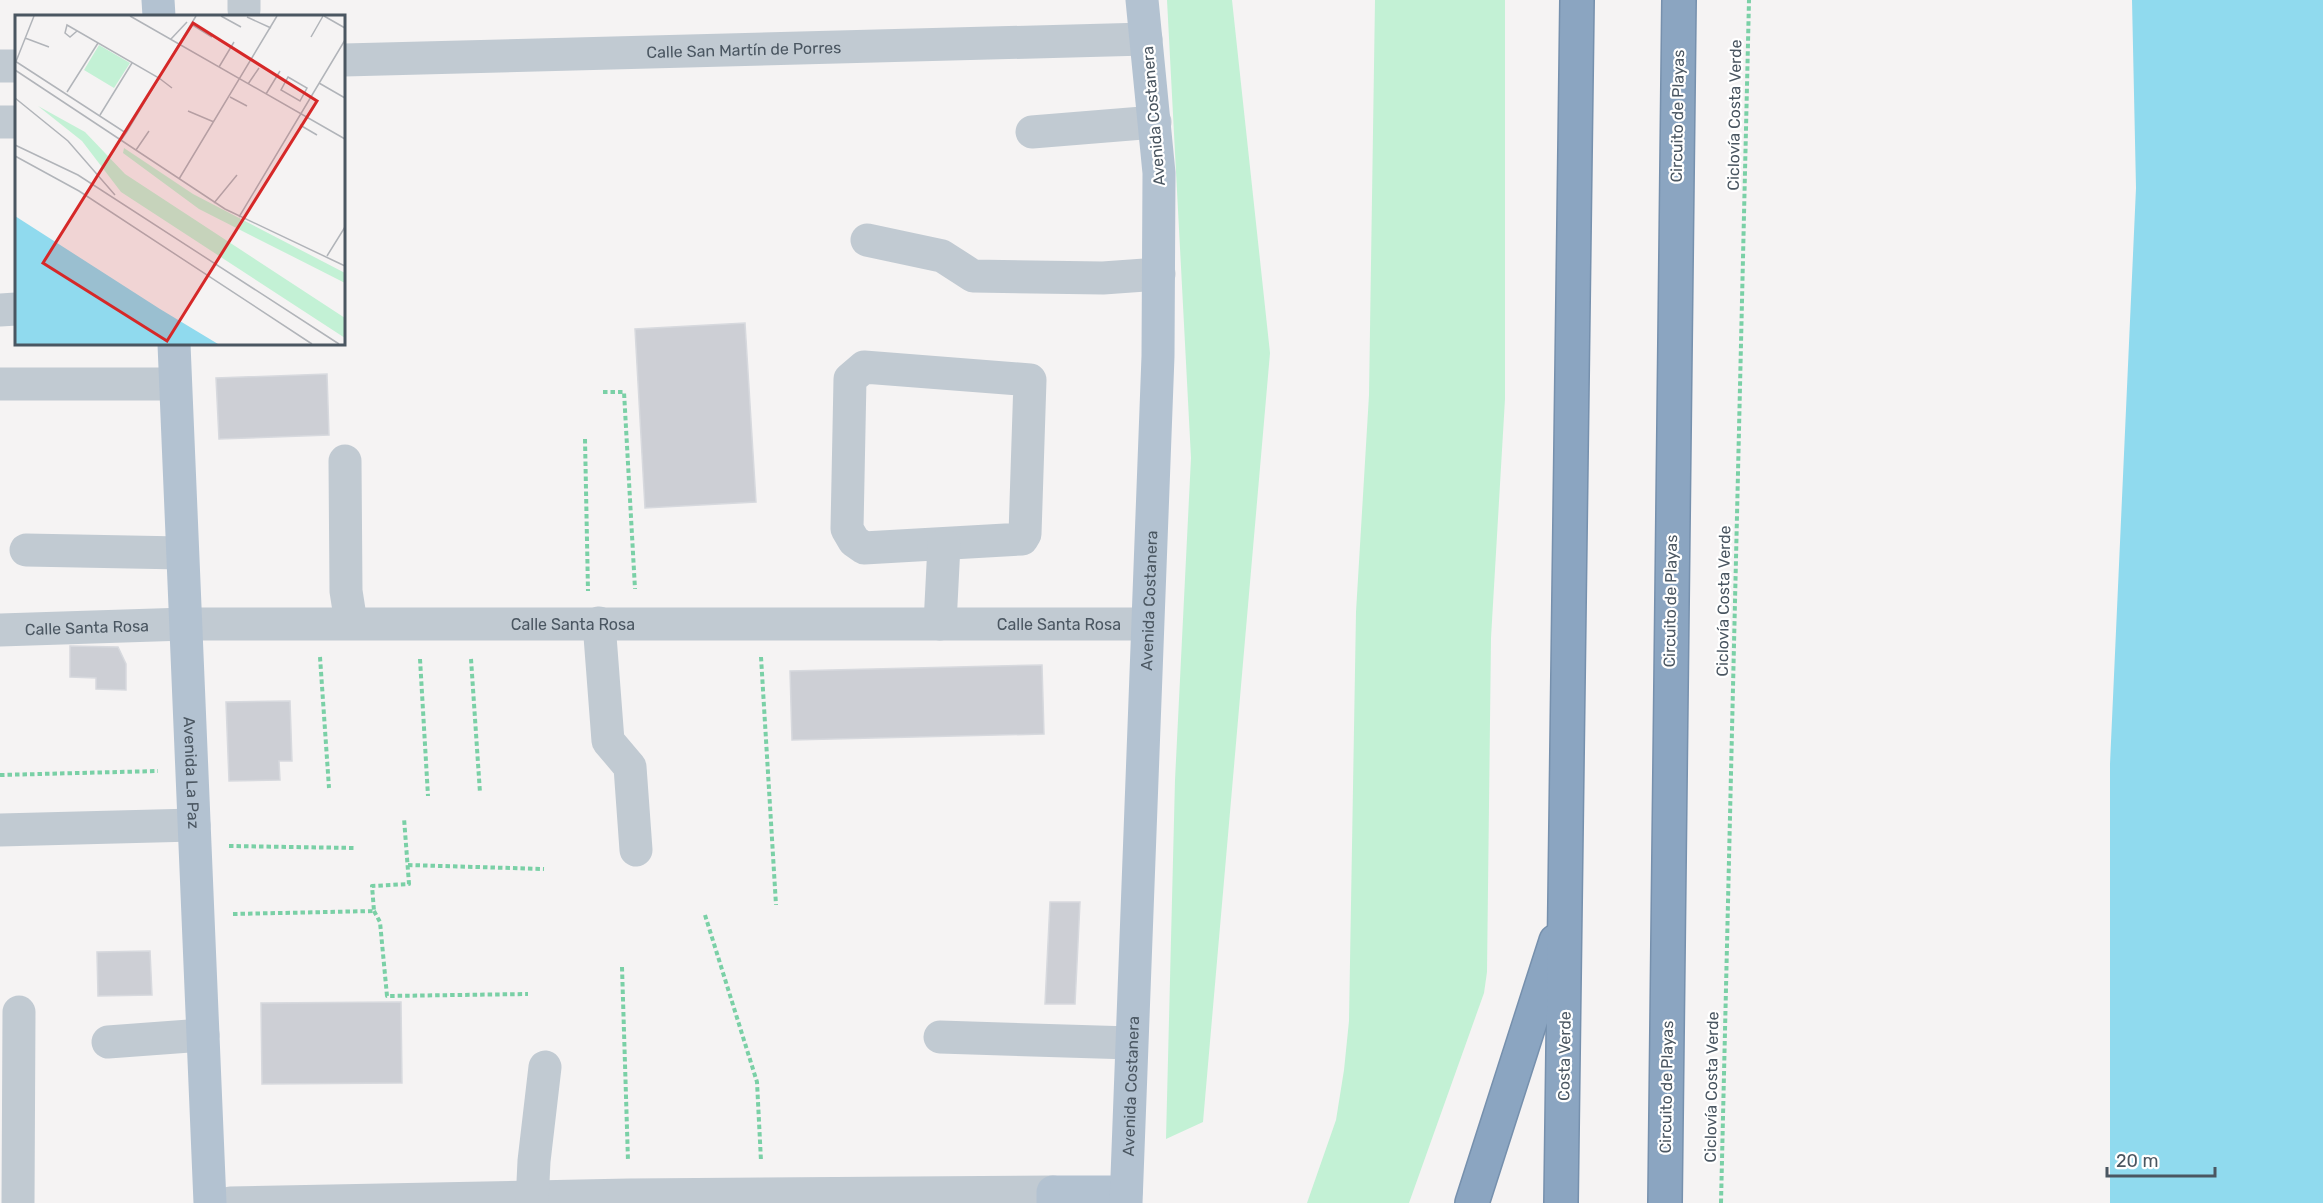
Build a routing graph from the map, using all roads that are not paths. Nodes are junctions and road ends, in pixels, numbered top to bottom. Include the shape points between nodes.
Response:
1 (158, 0) edge
2 (1142, 0) edge
3 (1577, 0) edge
4 (1679, 0) edge
5 (159, 15) edge
6 (1146, 39) junction
7 (345, 60) edge
8 (15, 122) edge
9 (0, 123) edge
10 (1155, 123) junction
11 (1032, 132) dead end
12 (867, 240) dead end
13 (1159, 274) junction
14 (174, 345) edge
15 (0, 384) edge
16 (175, 384) junction
17 (345, 461) dead end
18 (944, 545) junction
19 (26, 550) dead end
20 (182, 553) junction
21 (351, 623) junction
22 (594, 623) junction
23 (186, 624) junction
24 (940, 624) junction
25 (1146, 624) junction
26 (0, 630) edge
27 (0, 830) edge
28 (194, 836) junction
29 (636, 849) dead end
30 (1566, 908) junction
31 (19, 1012) dead end
32 (203, 1035) junction
33 (940, 1037) dead end
34 (108, 1042) dead end
35 (1131, 1043) junction
36 (545, 1067) dead end
37 (1053, 1197) edge
38 (1126, 1197) edge
39 (532, 1200) edge
40 (18, 1203) edge
41 (210, 1203) edge
42 (230, 1203) edge
43 (1472, 1203) edge
44 (1561, 1203) edge
45 (1665, 1203) edge

1 - 5 main road
2 - 6 main road, Avenida Costanera
3 - 30 highway
4 - 45 highway, Circuito de Playas
6 - 7 street, Calle San Martín de Porres
6 - 10 main road, Avenida Costanera
8 - 9 street
10 - 11 street
10 - 13 main road, Avenida Costanera
12 - 13 street via 942,256 973,276 1103,278
13 - 25 main road, Avenida Costanera
14 - 16 main road, Avenida La Paz
15 - 16 street
16 - 20 main road, Avenida La Paz
17 - 21 street via 346,591
18 - 18 street via 1019,541 1024,537 1031,382 860,369 850,379 850,536 864,548
18 - 24 street
19 - 20 street
20 - 23 main road, Avenida La Paz
21 - 22 street, Calle Santa Rosa
21 - 23 street, Calle Santa Rosa
22 - 24 street, Calle Santa Rosa
22 - 29 street via 608,741 630,767
23 - 26 street, Calle Santa Rosa
23 - 28 main road, Avenida La Paz
24 - 25 street, Calle Santa Rosa
25 - 35 main road, Avenida Costanera
27 - 28 street
28 - 32 main road, Avenida La Paz
30 - 43 highway
30 - 44 highway, Costa Verde
31 - 40 street
32 - 34 street
32 - 41 main road, Avenida La Paz
33 - 35 street
35 - 38 main road, Avenida Costanera
36 - 39 street
37 - 38 main road
37 - 39 street via 629,1195
39 - 42 street

